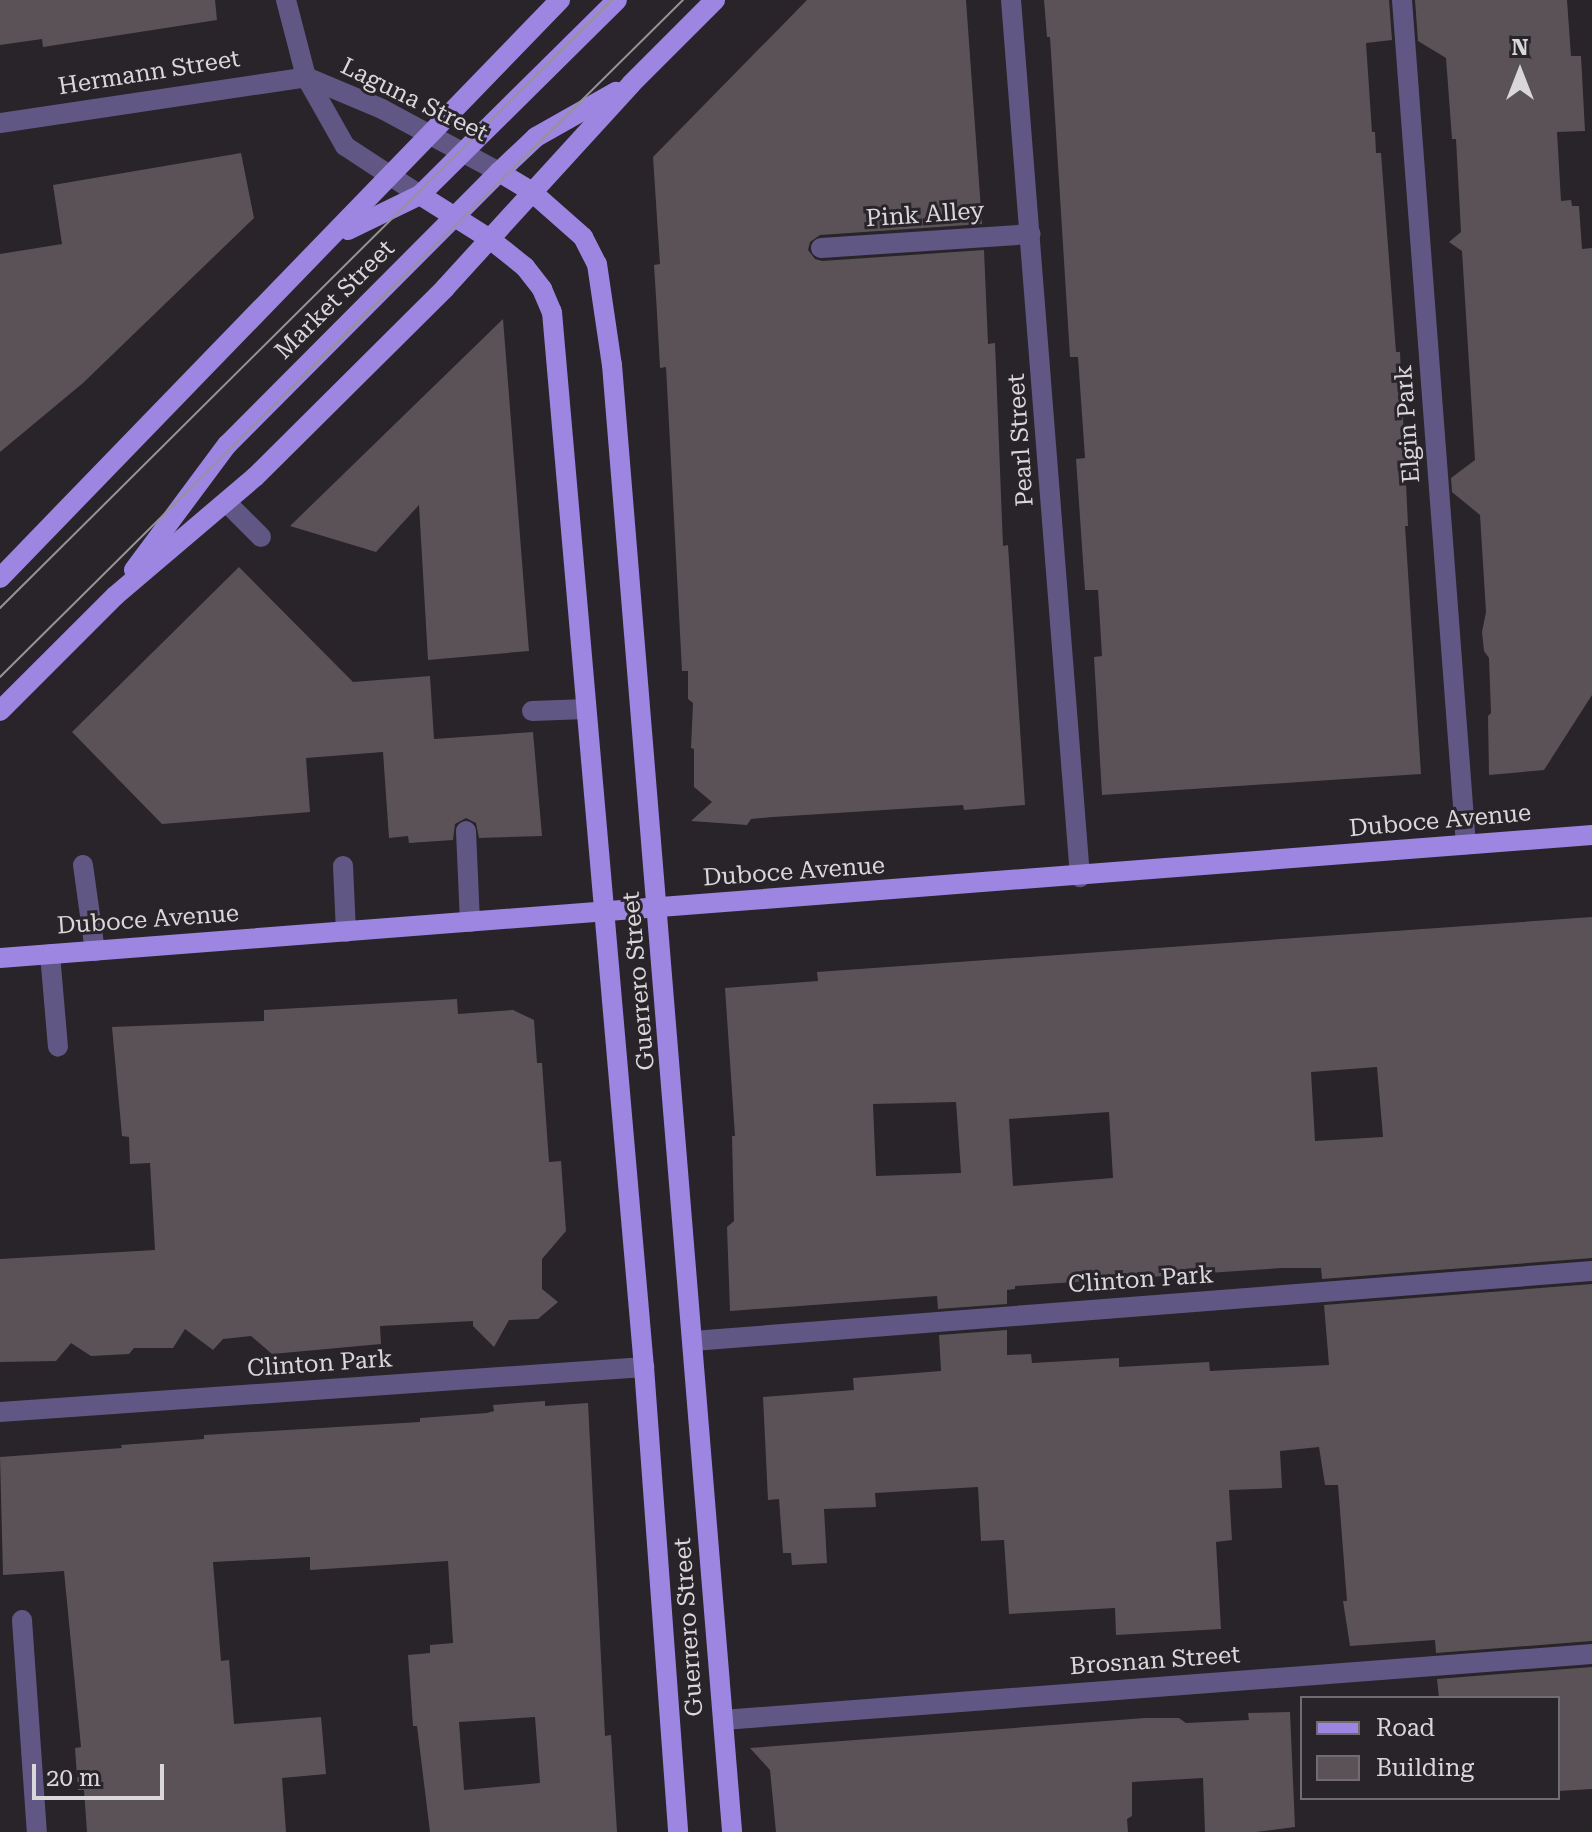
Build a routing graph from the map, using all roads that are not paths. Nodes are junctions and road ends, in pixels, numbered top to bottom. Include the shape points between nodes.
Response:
1 (286, 0) edge
2 (560, 0) edge
3 (617, 0) edge
4 (715, 0) edge
5 (1011, 0) edge
6 (1402, 0) edge
7 (306, 77) junction
8 (631, 84) junction
9 (0, 123) edge
10 (428, 135) junction
11 (463, 153) junction
12 (499, 172) junction
13 (392, 178) junction
14 (532, 192) junction
15 (420, 195) junction
16 (454, 217) junction
17 (1031, 234) junction
18 (334, 237) junction
19 (490, 239) junction
20 (821, 248) dead end
21 (227, 503) junction
22 (261, 537) dead end
23 (0, 578) edge
24 (115, 596) junction
25 (586, 709) junction
26 (0, 711) edge
27 (532, 711) dead end
28 (466, 831) dead end
29 (1592, 835) edge
30 (1466, 845) junction
31 (83, 865) dead end
32 (343, 866) dead end
33 (1080, 877) junction
34 (659, 908) junction
35 (604, 913) junction
36 (470, 922) junction
37 (346, 932) junction
38 (95, 951) junction
39 (50, 954) junction
40 (0, 958) edge
41 (58, 1047) dead end
42 (1592, 1271) edge
43 (693, 1341) junction
44 (644, 1367) junction
45 (0, 1412) edge
46 (22, 1620) dead end
47 (1592, 1654) edge
48 (723, 1720) junction
49 (37, 1832) edge
50 (678, 1832) edge
51 (732, 1832) edge

1 - 7 street, Laguna Street
2 - 10 main road, Market Street
3 - 11 main road, Market Street
4 - 8 main road, Market Street
5 - 17 street, Pearl Street
6 - 30 street, Elgin Park
7 - 9 street, Hermann Street
7 - 10 street, Laguna Street
7 - 13 street, Laguna Street via 345,146
8 - 12 main road, Market Street via 536,137
8 - 14 main road, Market Street
10 - 11 street, Laguna Street
10 - 13 main road, Market Street
11 - 12 street, Laguna Street
11 - 15 main road, Market Street
12 - 14 main road, Guerrero Street
12 - 16 main road, Market Street
13 - 15 street, Laguna Street
13 - 18 main road, Market Street
14 - 19 main road, Market Street
14 - 34 main road, Guerrero Street via 583,237 597,264 612,365
15 - 16 main road, Guerrero Street
15 - 18 main road, Market Street
16 - 19 main road, Guerrero Street
16 - 24 main road, Market Street via 227,445
17 - 20 street, Pink Alley
17 - 33 street, Pearl Street
18 - 23 main road, Market Street
19 - 21 main road, Market Street
19 - 25 main road, Guerrero Street via 525,267 552,312
21 - 22 street
21 - 24 main road, Market Street
24 - 26 main road, Market Street
25 - 27 street
25 - 35 main road, Guerrero Street
28 - 36 street
29 - 30 main road, Duboce Avenue
30 - 33 main road, Duboce Avenue
31 - 38 street
32 - 37 street
33 - 34 main road, Duboce Avenue
34 - 35 main road, Duboce Avenue
34 - 43 main road, Guerrero Street
35 - 36 main road, Duboce Avenue
35 - 44 main road, Guerrero Street
36 - 37 main road, Duboce Avenue
37 - 38 main road, Duboce Avenue
38 - 39 main road, Duboce Avenue
39 - 40 main road, Duboce Avenue
39 - 41 street
42 - 43 street, Clinton Park
43 - 48 main road, Guerrero Street
44 - 45 street, Clinton Park
44 - 50 main road, Guerrero Street
46 - 49 street
47 - 48 street, Brosnan Street
48 - 51 main road, Guerrero Street

